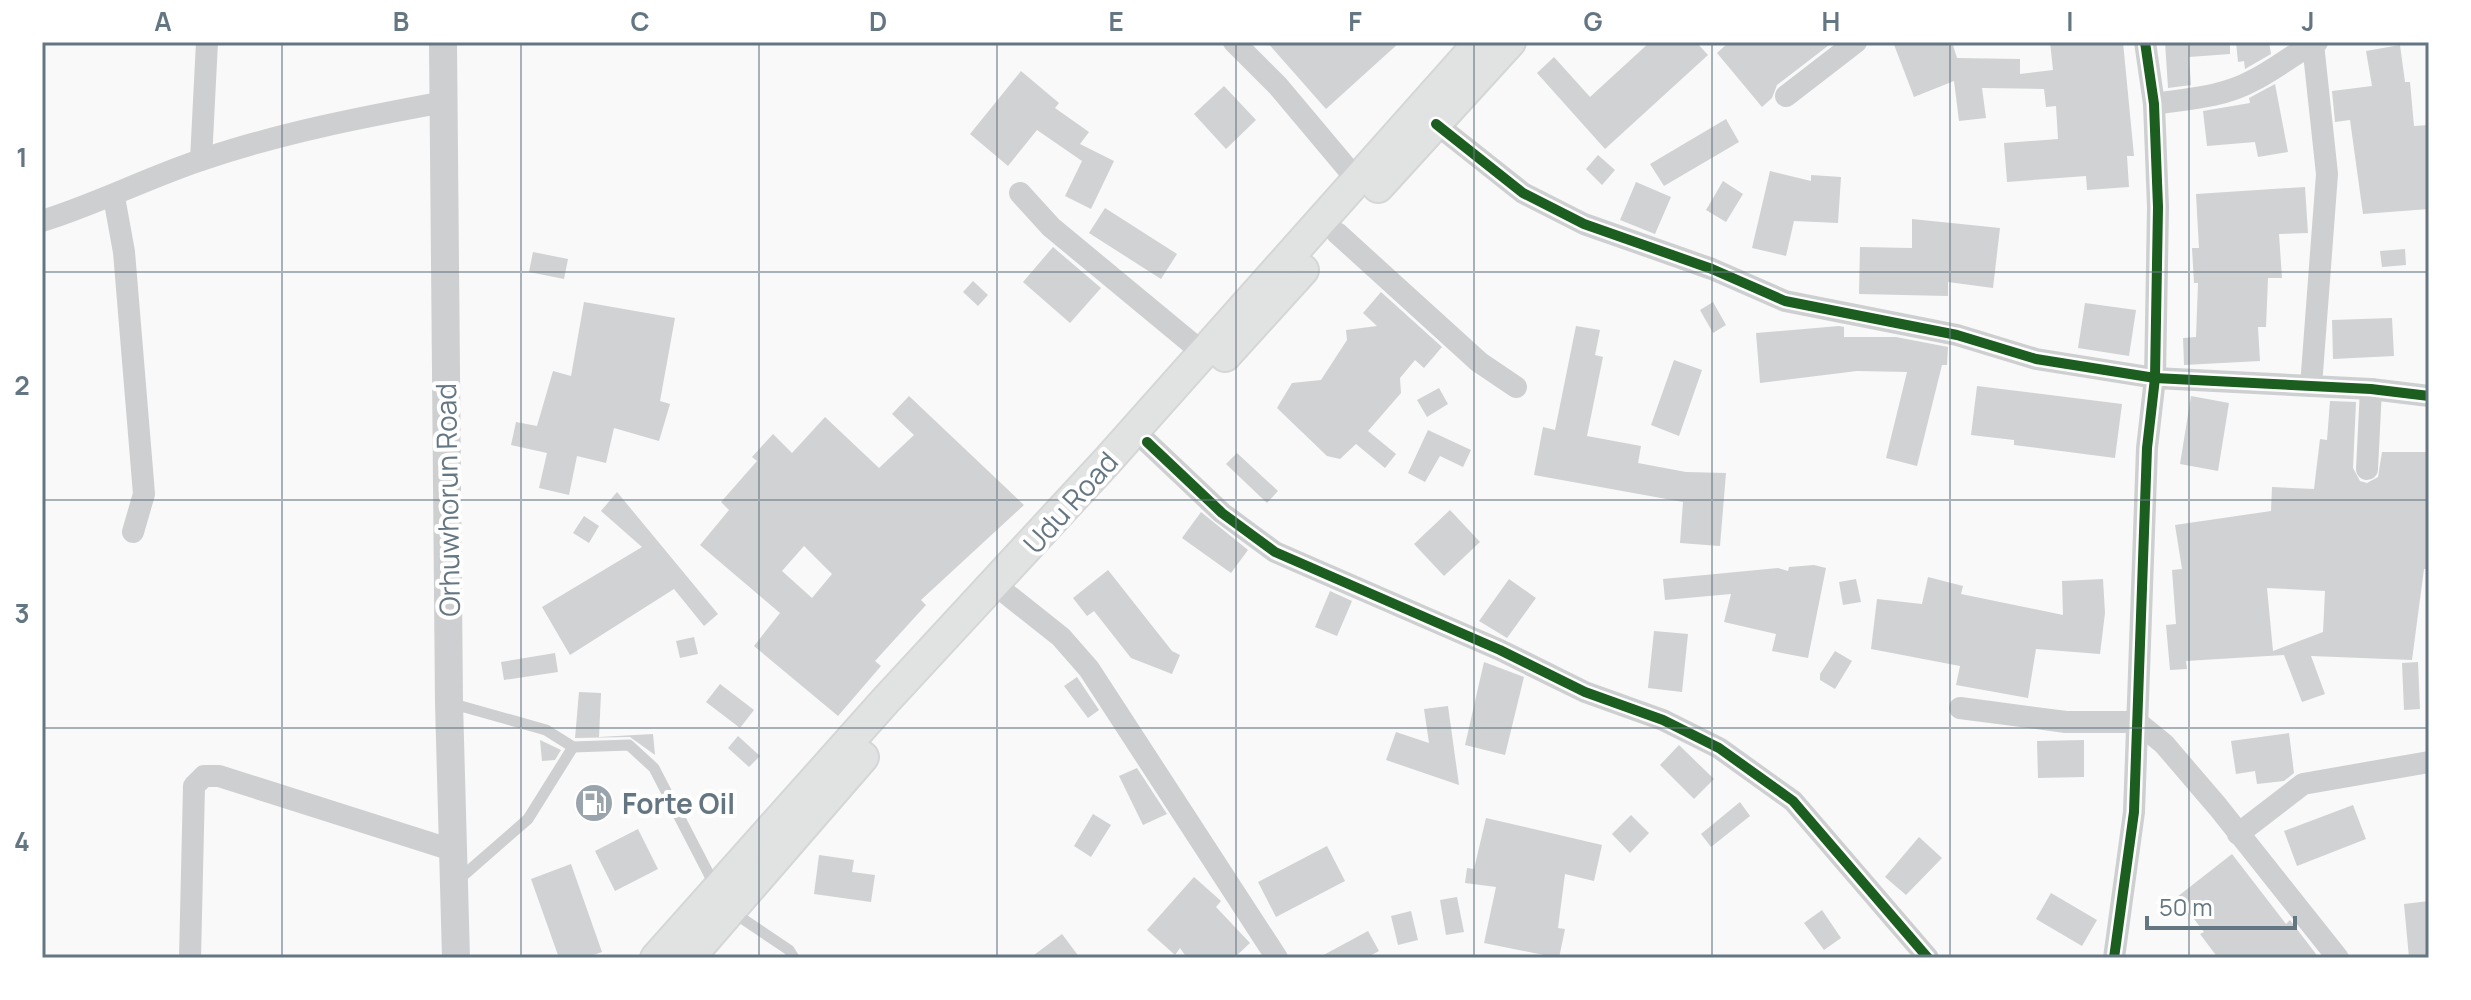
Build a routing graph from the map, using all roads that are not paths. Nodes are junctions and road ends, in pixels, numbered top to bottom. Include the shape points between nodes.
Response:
1 (207, 42) edge
2 (443, 42) edge
3 (1234, 42) edge
4 (1480, 42) edge
5 (1510, 42) edge
6 (1856, 42) edge
7 (2145, 42) edge
8 (2315, 43) edge
9 (1786, 96) dead end
10 (444, 102) junction
11 (2154, 104) junction
12 (1436, 124) junction
13 (201, 160) junction
14 (1357, 180) junction
15 (1020, 193) dead end
16 (114, 197) junction
17 (42, 221) edge
18 (1337, 233) junction
19 (1202, 352) junction
20 (2155, 378) junction
21 (2311, 386) junction
22 (1516, 387) dead end
23 (2371, 389) junction
24 (2429, 396) edge
25 (1147, 442) junction
26 (2367, 469) dead end
27 (133, 532) dead end
28 (1008, 595) junction
29 (449, 703) junction
30 (1960, 708) dead end
31 (2137, 722) junction
32 (573, 747) junction
33 (2429, 762) edge
34 (2238, 834) junction
35 (452, 850) junction
36 (453, 884) junction
37 (723, 900) junction
38 (190, 958) edge
39 (456, 958) edge
40 (656, 958) edge
41 (689, 958) edge
42 (794, 958) edge
43 (1277, 958) edge
44 (1928, 958) edge
45 (2114, 958) edge
46 (2338, 958) edge

1 - 13 street
2 - 10 street, Orhuwhorun Road
3 - 14 street
4 - 14 main road, Udu Road
5 - 12 main road, Udu Road
6 - 9 street
7 - 11 street
8 - 11 street via 2253,81 2220,94
8 - 21 street via 2327,174
10 - 13 street via 367,116
10 - 29 street, Orhuwhorun Road
11 - 20 street
12 - 18 main road, Udu Road
12 - 20 street via 1523,193 1571,218 1785,301 1957,335 2036,359
13 - 16 street
14 - 19 main road, Udu Road
15 - 19 street via 1063,237
16 - 17 street
16 - 27 street via 124,252 144,494
18 - 22 street via 1479,362
18 - 25 main road, Udu Road
19 - 37 main road, Udu Road
20 - 21 street
20 - 31 street via 2147,448
21 - 23 street
23 - 24 street
23 - 26 street
25 - 28 main road, Udu Road
25 - 44 street via 1222,513 1275,552 1719,748 1793,801
28 - 37 main road, Udu Road
28 - 43 street via 1061,637 1089,669
29 - 32 lane via 546,730
29 - 35 street, Orhuwhorun Road
30 - 31 street via 2066,722
31 - 34 street via 2164,744
31 - 45 street via 2134,812
32 - 36 lane via 528,819
32 - 37 lane via 629,745 643,755
33 - 34 street via 2303,784
34 - 46 street
35 - 36 street, Orhuwhorun Road
35 - 38 street via 219,776 204,776 194,786
36 - 39 street, Orhuwhorun Road
37 - 40 main road, Udu Road
37 - 41 main road, Udu Road
37 - 42 lane

